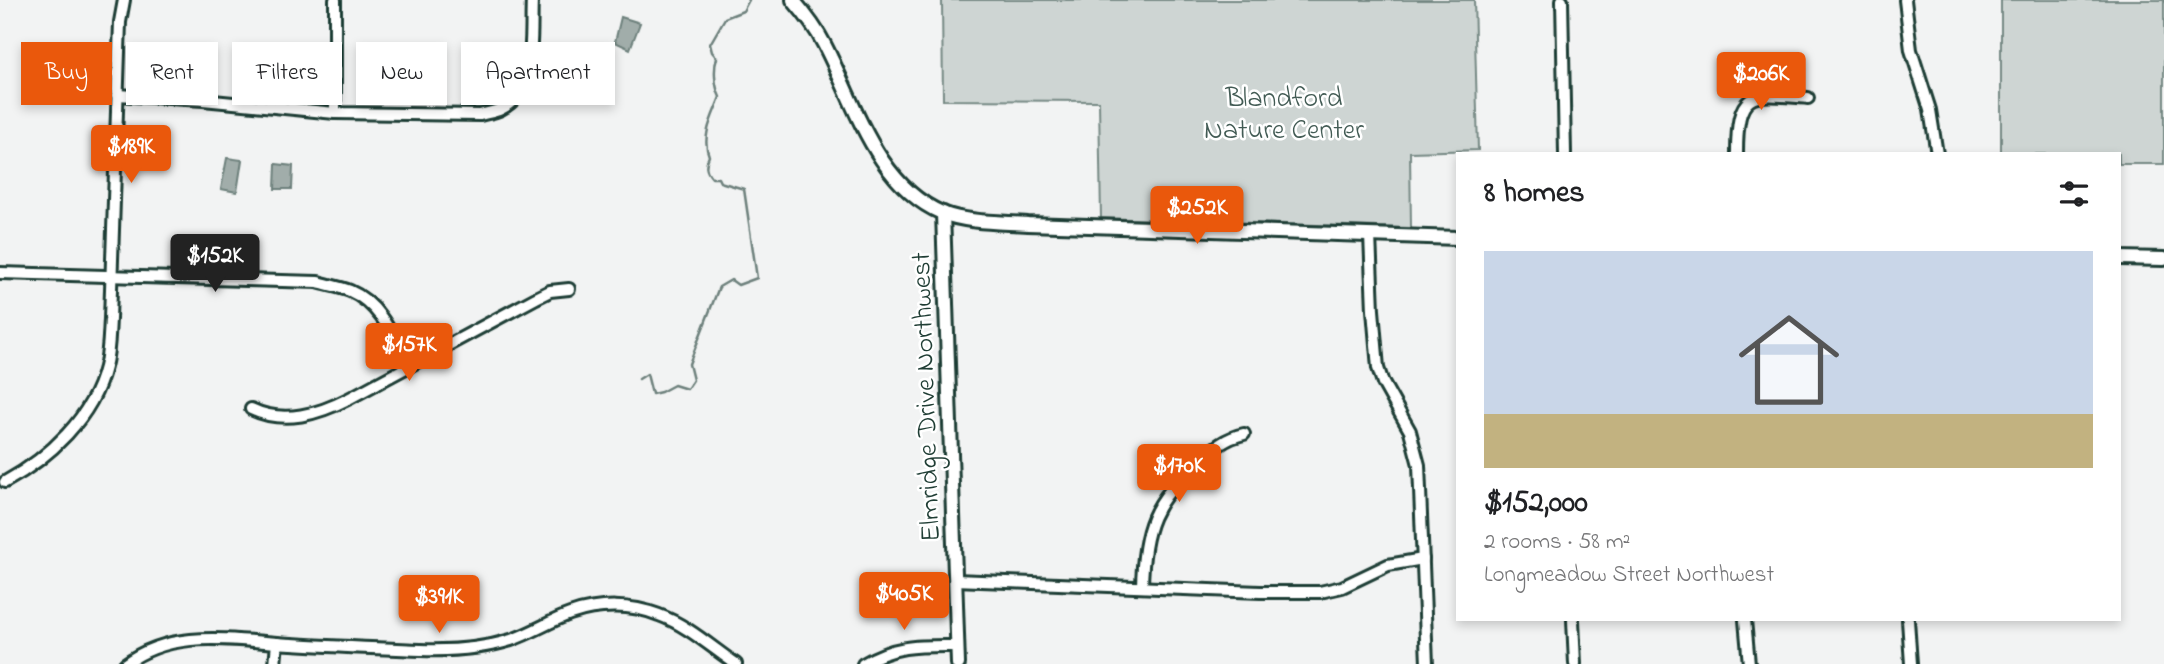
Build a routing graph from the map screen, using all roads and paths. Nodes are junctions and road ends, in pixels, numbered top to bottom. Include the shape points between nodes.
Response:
1 (124, 0) edge
2 (335, 0) edge
3 (532, 0) edge
4 (793, 0) edge
5 (1562, 0) edge
6 (1905, 0) edge
7 (117, 95) junction
8 (1808, 98) dead end
9 (335, 113) junction
10 (1565, 152) edge
11 (1737, 152) edge
12 (1937, 152) edge
13 (943, 213) junction
14 (1370, 235) junction
15 (1456, 238) edge
16 (2121, 258) edge
17 (2164, 259) edge
18 (0, 273) edge
19 (111, 275) junction
20 (569, 289) dead end
21 (408, 366) junction
22 (251, 409) dead end
23 (1244, 434) dead end
24 (5, 482) dead end
25 (1423, 559) junction
26 (955, 580) junction
27 (1142, 587) junction
28 (1573, 621) edge
29 (1745, 621) edge
30 (1908, 621) edge
31 (277, 643) junction
32 (958, 646) junction
33 (125, 664) edge
34 (275, 664) edge
35 (736, 664) edge
36 (863, 664) edge
37 (958, 664) edge
38 (1427, 664) edge
39 (1575, 664) edge
40 (1749, 664) edge
41 (1911, 664) edge

1 - 7 street
2 - 9 street
3 - 9 street via 530,66 524,89 500,110 480,115
4 - 13 street via 824,44 878,155 903,184
5 - 10 street
6 - 12 street via 1906,27 1930,110
7 - 9 street
7 - 19 street
8 - 11 street via 1759,95 1747,102 1737,125
13 - 14 street via 1016,223
13 - 26 street, Elmridge Drive Northwest
14 - 15 street
14 - 25 street via 1376,356 1383,383 1410,431 1418,457
16 - 17 street
18 - 19 street
19 - 21 street via 318,282 349,290 383,319
19 - 24 street via 109,346 98,390 83,416 53,447
20 - 21 street via 550,291
21 - 22 street via 312,414 272,417
23 - 27 street via 1217,446 1180,477 1161,501 1148,530
25 - 27 street via 1388,565 1320,592
25 - 38 street
26 - 27 street
26 - 32 street, Elmridge Drive Northwest
28 - 39 street
29 - 40 street
30 - 41 street
31 - 33 street via 186,640 156,647
31 - 34 street
31 - 35 street via 456,650 511,640 569,614 614,606 660,615
32 - 36 street via 904,647
32 - 37 street, Elmridge Drive Northwest

